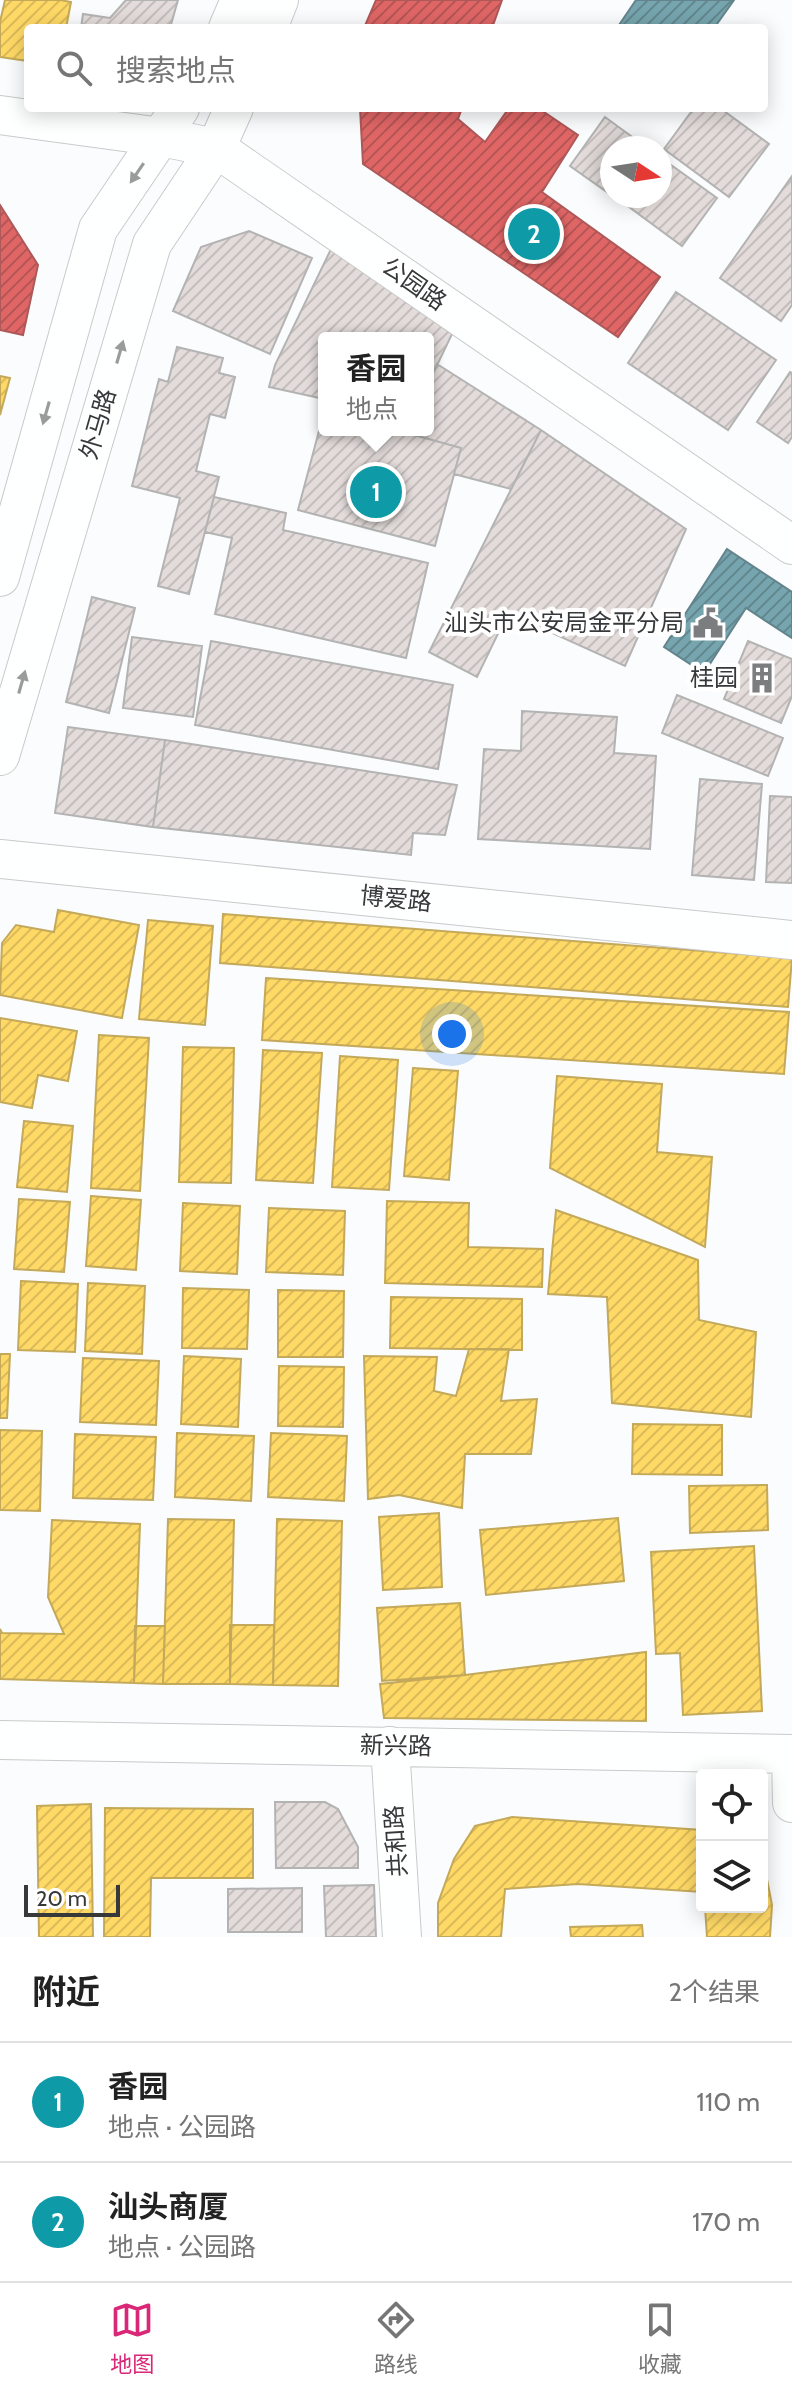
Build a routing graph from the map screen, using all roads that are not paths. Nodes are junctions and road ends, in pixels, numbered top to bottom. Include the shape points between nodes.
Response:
1 (240, 0) edge
2 (279, 0) edge
3 (230, 24) edge
4 (270, 24) edge
5 (232, 112) edge
6 (0, 115) edge
7 (171, 122) edge
8 (216, 148) junction
9 (792, 545) edge
10 (0, 577) edge
11 (0, 756) edge
12 (0, 859) edge
13 (792, 940) edge
14 (0, 1740) edge
15 (390, 1746) junction
16 (792, 1754) edge
17 (792, 1803) edge
18 (402, 1937) edge

1 - 3 street
2 - 4 street
5 - 8 street, 外马路
6 - 7 street, 公园路
7 - 8 street, 公园路
7 -> 10 street via 98,229
8 - 9 street, 公园路
11 -> 8 street, 外马路 via 152,244
12 - 13 street, 博爱路
14 - 15 street, 新兴路
15 - 16 street, 新兴路
15 - 18 street, 共和路
16 - 17 street

